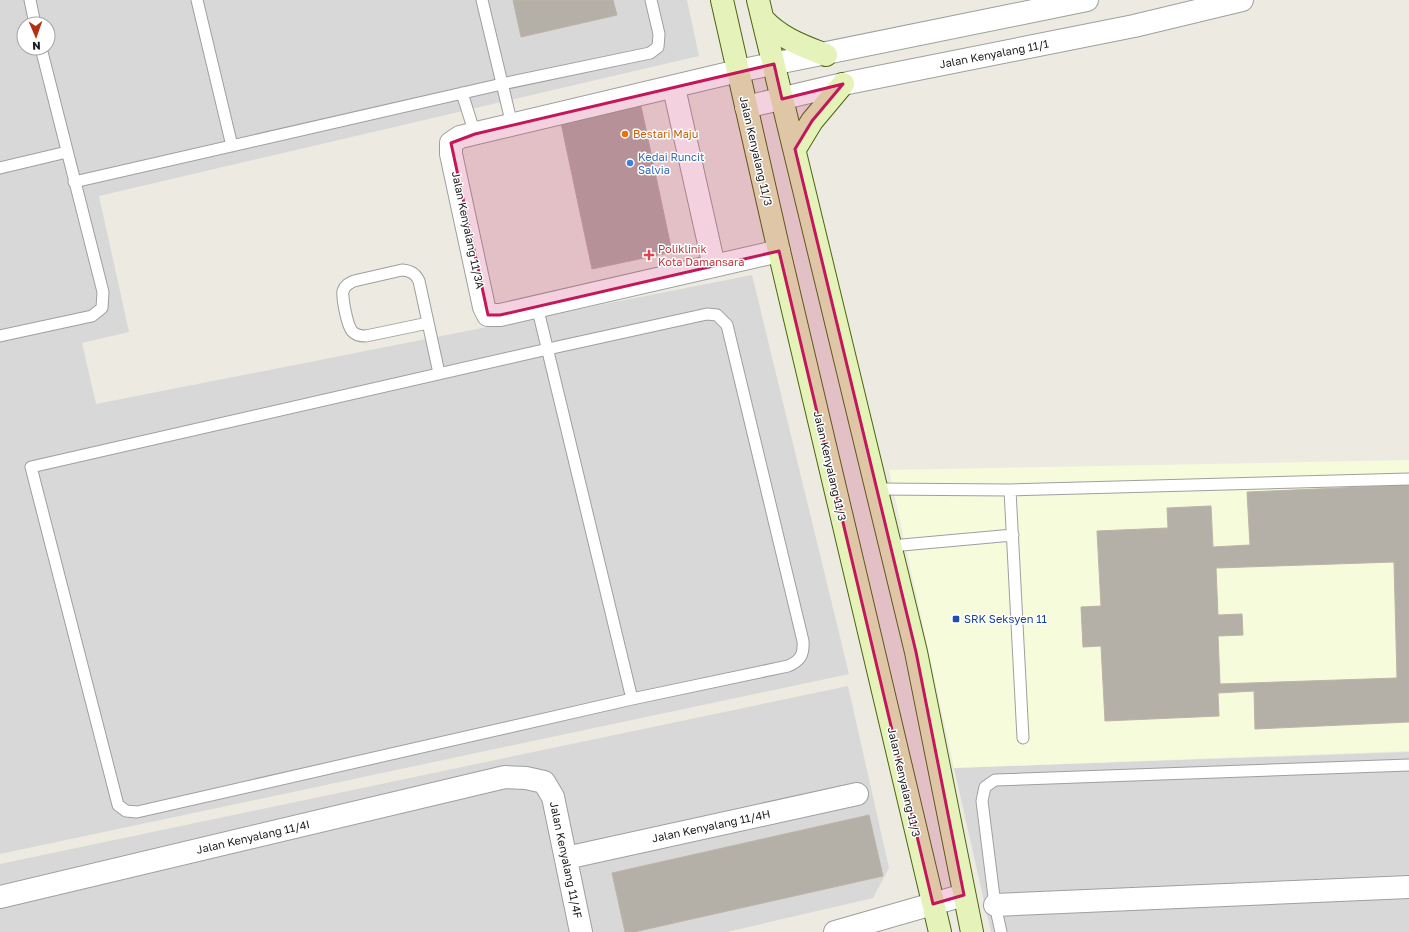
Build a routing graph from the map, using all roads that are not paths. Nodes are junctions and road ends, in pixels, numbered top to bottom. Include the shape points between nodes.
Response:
1 (30, 0) edge
2 (197, 0) edge
3 (482, 0) edge
4 (652, 0) edge
5 (722, 0) edge
6 (1087, 0) edge
7 (1242, 0) edge
8 (760, 10) edge
9 (34, 16) edge
10 (826, 55) junction
11 (43, 56) edge
12 (774, 64) junction
13 (738, 72) junction
14 (502, 84) junction
15 (843, 84) junction
16 (674, 88) junction
17 (462, 93) junction
18 (782, 99) junction
19 (746, 107) junction
20 (512, 125) junction
21 (475, 134) junction
22 (232, 146) junction
23 (794, 149) junction
24 (67, 152) junction
25 (0, 168) edge
26 (74, 182) junction
27 (779, 251) junction
28 (714, 266) junction
29 (537, 306) junction
30 (428, 323) junction
31 (0, 336) edge
32 (548, 349) junction
33 (439, 373) junction
34 (1409, 479) edge
35 (877, 490) junction
36 (1010, 490) junction
37 (1013, 535) junction
38 (890, 546) junction
39 (632, 699) junction
40 (1023, 738) dead end
41 (1409, 764) edge
42 (505, 777) joint
43 (857, 794) dead end
44 (566, 858) junction
45 (1409, 887) edge
46 (964, 896) junction
47 (0, 897) edge
48 (933, 904) junction
49 (995, 905) junction
50 (581, 932) edge
51 (835, 932) edge
52 (940, 932) edge
53 (972, 932) edge
54 (1001, 932) edge

1 - 9 lane
2 - 22 lane
3 - 14 lane
4 - 14 lane via 659,34 658,47 650,53
5 - 13 street, Jalan Kenyalang 11/3
6 - 10 street
7 - 15 street, Jalan Kenyalang 11/1 via 1134,26
8 - 10 street via 772,30
8 - 12 street
10 - 12 street
11 - 24 lane
12 - 13 street
12 - 18 street
13 - 16 street, Jalan Kenyalang 11/3A
13 - 19 street, Jalan Kenyalang 11/3
14 - 17 lane
14 - 20 lane
15 - 18 street, Jalan Kenyalang 11/1
15 - 23 street via 812,121
16 - 20 street, Jalan Kenyalang 11/3A
16 - 28 street
17 - 21 lane
17 - 22 lane
18 - 19 street, Jalan Kenyalang 11/1
18 - 23 street
19 - 27 street, Jalan Kenyalang 11/3
20 - 21 street, Jalan Kenyalang 11/3A
21 - 29 street, Jalan Kenyalang 11/3A via 460,137 451,144 451,154 484,307 488,315 500,315
22 - 26 lane
23 - 35 street
24 - 25 lane
24 - 26 lane
26 - 31 lane via 103,292 102,308 92,316
27 - 28 street, Jalan Kenyalang 11/3A
27 - 48 street, Jalan Kenyalang 11/3
28 - 29 street, Jalan Kenyalang 11/3A
29 - 32 lane
30 - 30 lane via 419,281 410,271 402,270 354,281 347,284 343,290 349,325 352,332 358,335 366,336
30 - 33 lane
32 - 33 lane
32 - 39 lane
32 - 39 lane via 703,315 717,315 723,319 727,325 803,641 804,650 801,658 788,666
33 - 39 lane via 30,466 118,805 126,811 137,812
34 - 36 lane
35 - 36 lane
35 - 38 street
36 - 37 lane
37 - 38 lane
37 - 40 lane
38 - 46 street via 916,652
41 - 49 lane via 995,780 985,787 982,801
42 - 44 street, Jalan Kenyalang 11/4F via 544,782 553,797
42 - 47 street, Jalan Kenyalang 11/4I
43 - 44 street, Jalan Kenyalang 11/4H
44 - 50 street, Jalan Kenyalang 11/4F
45 - 49 street
46 - 48 street
46 - 53 street
48 - 51 street
48 - 52 street, Jalan Kenyalang 11/3
49 - 54 lane

